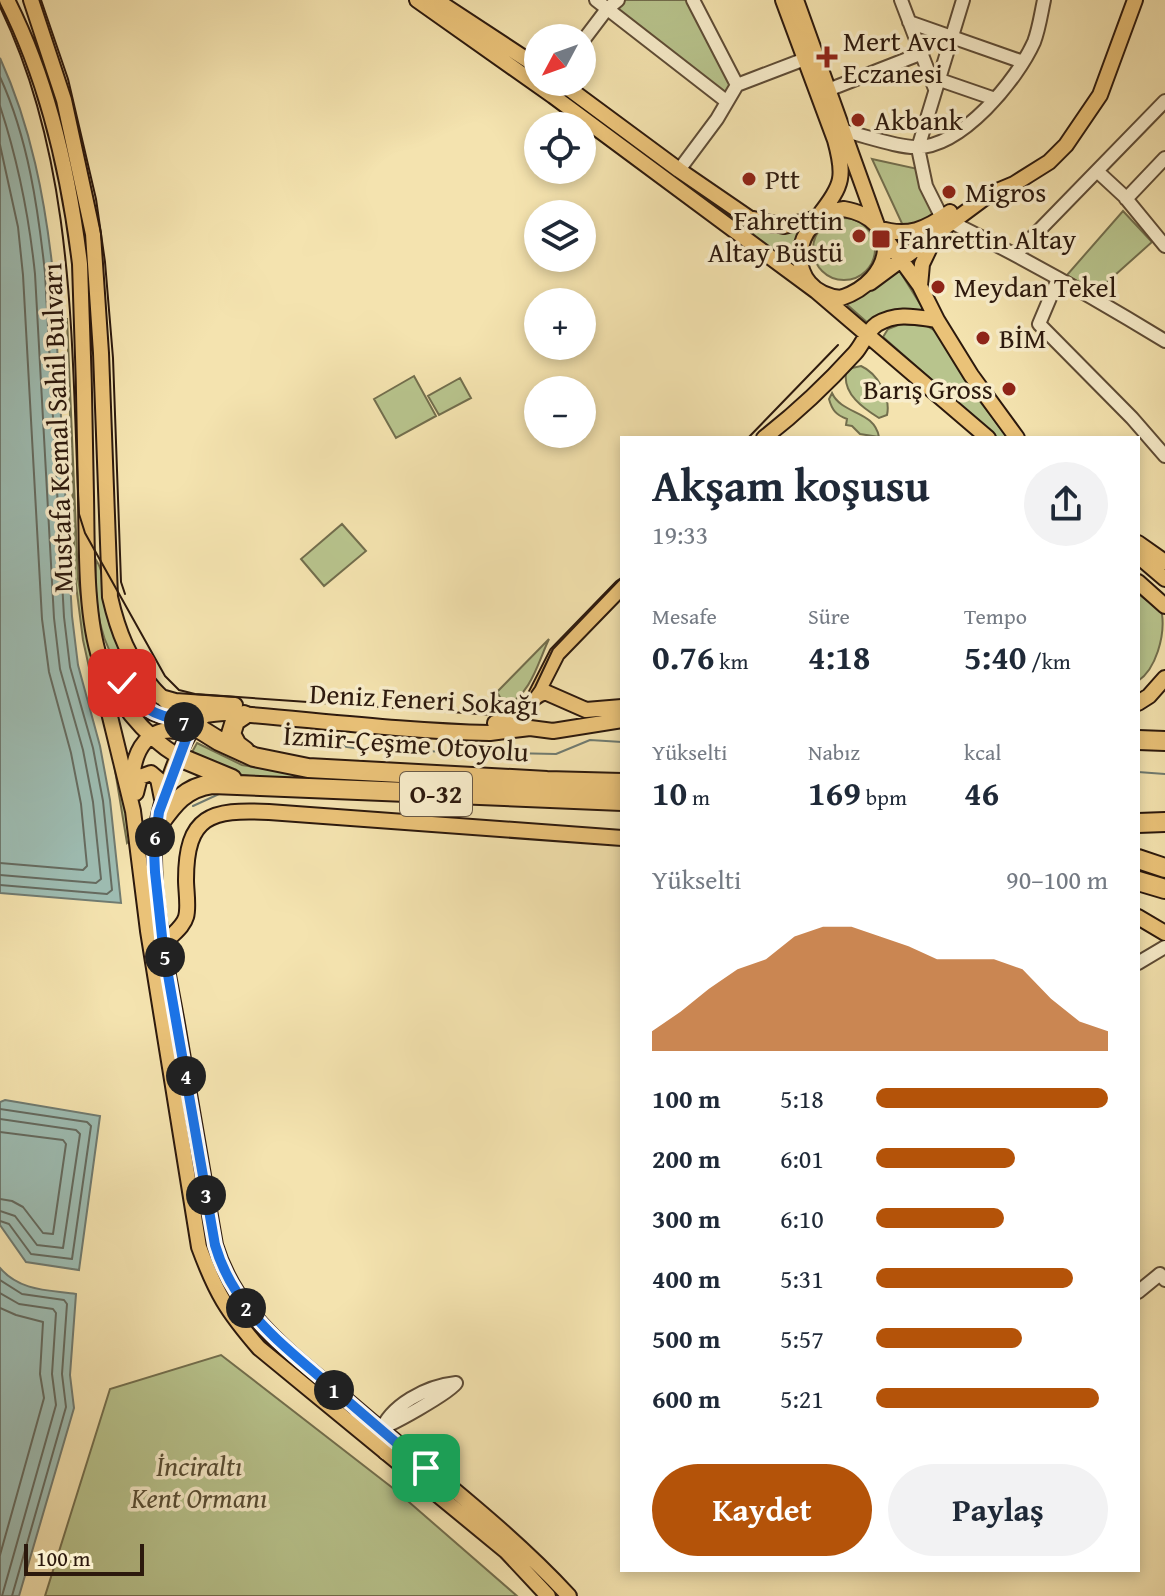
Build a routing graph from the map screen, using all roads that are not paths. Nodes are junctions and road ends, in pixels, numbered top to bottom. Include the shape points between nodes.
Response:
1 (7, 0) edge
2 (29, 0) edge
3 (596, 0) edge
4 (693, 0) edge
5 (783, 0) edge
6 (796, 0) edge
7 (901, 0) edge
8 (963, 0) edge
9 (1044, 0) edge
10 (1127, 0) edge
11 (1135, 0) edge
12 (429, 1) edge
13 (612, 4) edge
14 (909, 22) junction
15 (596, 24) edge
16 (953, 37) junction
17 (920, 54) junction
18 (524, 59) edge
19 (805, 59) junction
20 (1023, 62) junction
21 (938, 84) junction
22 (737, 85) junction
23 (828, 90) junction
24 (579, 96) edge
25 (995, 99) junction
26 (726, 101) junction
27 (1165, 101) edge
28 (844, 131) junction
29 (918, 148) junction
30 (1165, 158) edge
31 (679, 170) junction
32 (1097, 171) junction
33 (1126, 199) junction
34 (818, 218) junction
35 (946, 220) junction
36 (878, 228) junction
37 (937, 233) junction
38 (1164, 245) edge
39 (1016, 254) junction
40 (901, 259) junction
41 (1058, 279) junction
42 (870, 283) junction
43 (920, 286) junction
44 (816, 291) junction
45 (937, 320) junction
46 (866, 334) junction
47 (1165, 341) edge
48 (767, 436) edge
49 (986, 436) edge
50 (1016, 436) edge
51 (1165, 456) edge
52 (1140, 544) edge
53 (1140, 558) edge
54 (1165, 562) edge
55 (1140, 572) edge
56 (1165, 579) edge
57 (1140, 584) edge
58 (620, 589) edge
59 (1165, 593) edge
60 (1165, 606) edge
61 (94, 626) junction
62 (100, 659) junction
63 (1161, 689) edge
64 (160, 697) junction
65 (535, 697) junction
66 (563, 701) junction
67 (1140, 702) edge
68 (620, 707) edge
69 (243, 710) junction
70 (1140, 711) edge
71 (620, 720) edge
72 (192, 723) junction
73 (553, 731) junction
74 (151, 735) junction
75 (1140, 740) edge
76 (1165, 741) edge
77 (179, 757) junction
78 (254, 757) junction
79 (620, 783) edge
80 (250, 784) junction
81 (163, 800) junction
82 (620, 801) edge
83 (133, 811) junction
84 (1165, 822) edge
85 (1140, 823) edge
86 (156, 828) junction
87 (620, 838) edge
88 (1140, 860) edge
89 (1165, 868) edge
90 (1140, 882) edge
91 (1165, 889) edge
92 (186, 902) junction
93 (159, 904) junction
94 (1140, 918) edge
95 (1165, 933) edge
96 (163, 946) junction
97 (1165, 947) edge
98 (1140, 962) edge
99 (1165, 1280) edge
100 (1140, 1290) edge
101 (305, 1385) junction
102 (381, 1429) junction
103 (385, 1453) junction
104 (468, 1513) junction
105 (548, 1596) edge
106 (569, 1596) edge

1 - 61 main road, Mustafa Kemal Sahil Bulvarı via 42,86 75,220 81,279 85,533
2 - 64 main road, Mustafa Kemal Sahil Bulvarı via 64,100 93,234 110,597 124,645
3 - 13 street
4 - 22 street
5 - 19 main road
6 - 23 main road
7 - 14 street
8 - 16 street
9 - 20 street
10 - 35 main road via 1078,119 1052,150
11 - 35 main road via 1100,95 1066,145 1014,184
12 - 18 main road
12 - 44 main road
13 - 15 street
13 - 26 street
14 - 16 street
14 - 17 street
16 - 20 street
16 - 21 street
17 - 21 street
17 - 23 street
19 - 22 street
19 - 34 main road via 840,161 840,187
20 - 25 street
21 - 25 street
21 - 29 street
22 - 26 street
23 - 28 main road
24 - 31 main road
25 - 29 street via 967,127
26 - 31 street
27 - 32 street
28 - 29 street
28 - 36 main road
29 - 35 street via 926,186
30 - 33 street
31 - 34 main road via 749,218 784,226
32 - 33 street
32 - 39 street
33 - 38 street
34 - 36 main road via 844,209 861,213
34 - 44 main road via 804,237 800,258
35 - 36 main road via 912,233
35 - 37 main road
35 - 39 street
36 - 40 main road
36 - 42 main road via 885,251
37 - 40 main road
37 - 43 main road via 922,264
39 - 41 street
40 - 42 main road
40 - 43 main road
41 - 47 street
41 - 51 street via 1039,324
42 - 44 main road via 841,298
43 - 45 main road
44 - 46 main road
45 - 46 main road via 901,315
45 - 50 main road
46 - 48 main road via 856,352
46 - 49 main road
52 - 54 main road
53 - 56 main road
55 - 59 main road
57 - 60 main road
58 - 65 main road via 557,654
61 - 62 main road, Mustafa Kemal Sahil Bulvarı
61 - 72 main road via 131,695 155,714
62 - 74 main road, Mustafa Kemal Sahil Bulvarı via 121,702
62 - 83 main road
63 - 67 main road
63 - 70 main road
64 - 69 main road
64 - 72 main road, Mustafa Kemal Sahil Bulvarı
65 - 66 main road, Deniz Feneri Sokağı via 545,692
65 - 69 main road, Deniz Feneri Sokağı via 519,716 490,724
65 - 73 main road via 531,717
66 - 68 main road, Deniz Feneri Sokağı via 586,710
66 - 73 main road, Deniz Feneri Sokağı via 569,721
69 - 72 main road via 213,713
69 - 73 main road, Deniz Feneri Sokağı via 459,732
69 - 78 highway via 231,734
71 - 73 main road, Deniz Feneri Sokağı
72 - 74 main road
72 - 77 main road
72 - 78 highway, İzmir-Çeşme Otoyolu via 236,756
74 - 77 main road, Mustafa Kemal Sahil Bulvarı
74 - 83 main road via 133,767
75 - 76 highway
77 - 80 highway, Mustafa Kemal Sahil Bulvarı
77 - 81 main road
78 - 79 highway, İzmir-Çeşme Otoyolu / O-32 via 308,768
80 - 82 highway, İzmir-Çeşme Otoyolu / O-32
80 - 86 highway via 191,789
81 - 83 main road via 156,776 146,773 138,781
81 - 86 main road
83 - 101 main road via 199,1247 215,1290 236,1321 259,1348
84 - 85 highway
86 - 93 main road
87 - 92 main road via 226,811 206,820 190,839
88 - 89 highway
90 - 91 highway
92 - 93 main road via 174,915
92 - 96 main road via 185,921
93 - 96 main road
94 - 95 main road
96 - 102 main road via 215,1245 229,1282 278,1342
97 - 98 street
99 - 100 street via 1160,1274
101 - 102 street via 355,1422
101 - 103 main road
102 - 102 street via 445,1394 456,1383 398,1406
102 - 103 street
102 - 104 main road
103 - 104 main road
104 - 105 main road
104 - 106 main road via 531,1555

